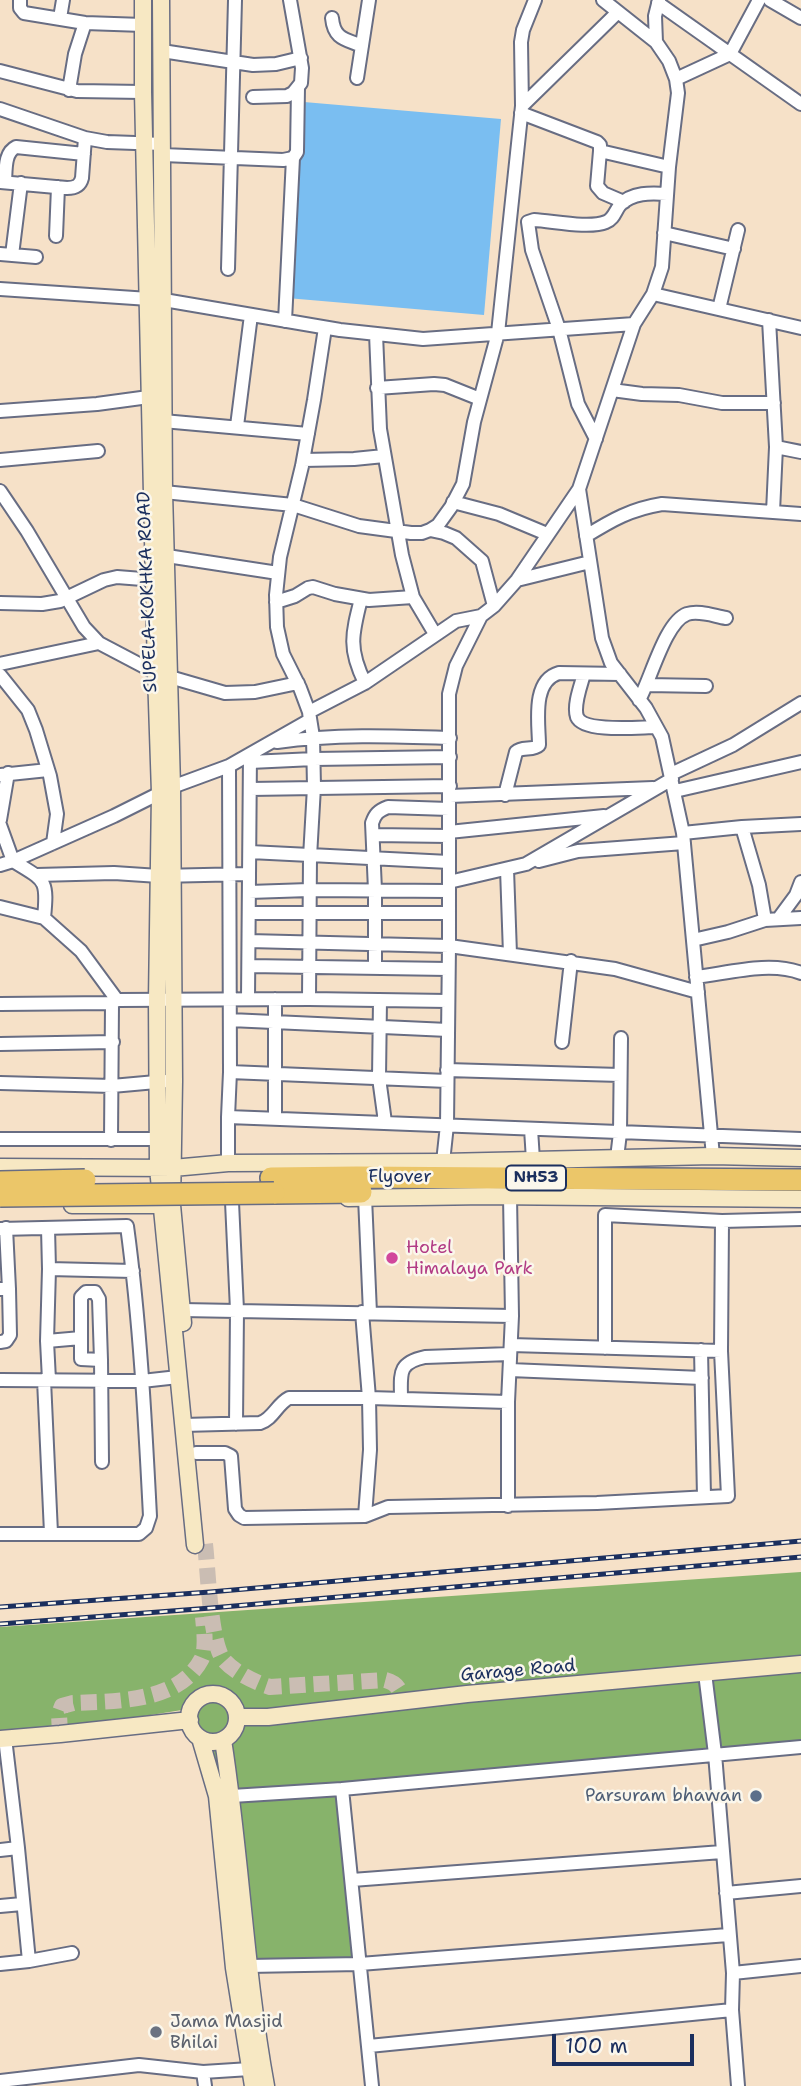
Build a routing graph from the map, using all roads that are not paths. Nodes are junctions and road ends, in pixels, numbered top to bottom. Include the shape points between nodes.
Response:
1 (20, 0) edge
2 (63, 0) edge
3 (143, 0) edge
4 (161, 0) edge
5 (235, 0) edge
6 (290, 0) edge
7 (369, 0) edge
8 (535, 0) edge
9 (603, 0) edge
10 (759, 0) edge
11 (770, 0) edge
12 (658, 1) edge
13 (618, 12) junction
14 (60, 18) junction
15 (332, 18) dead end
16 (801, 18) edge
17 (85, 23) junction
18 (143, 25) junction
19 (656, 42) junction
20 (362, 46) junction
21 (162, 51) junction
22 (730, 54) junction
23 (301, 58) junction
24 (233, 62) junction
25 (0, 71) edge
26 (357, 78) dead end
27 (676, 79) junction
28 (298, 88) junction
29 (69, 90) junction
30 (143, 92) junction
31 (253, 97) dead end
32 (801, 104) edge
33 (0, 108) edge
34 (521, 110) junction
35 (85, 138) junction
36 (144, 143) junction
37 (163, 150) junction
38 (600, 151) junction
39 (84, 153) junction
40 (230, 157) junction
41 (293, 158) junction
42 (669, 167) junction
43 (2, 182) edge
44 (21, 183) junction
45 (58, 187) junction
46 (667, 194) junction
47 (624, 202) junction
48 (738, 230) dead end
49 (664, 233) junction
50 (57, 236) dead end
51 (734, 249) junction
52 (6, 255) edge
53 (36, 257) dead end
54 (228, 268) dead end
55 (0, 289) edge
56 (653, 294) junction
57 (156, 300) junction
58 (719, 309) junction
59 (251, 315) junction
60 (769, 320) junction
61 (285, 321) junction
62 (634, 324) junction
63 (799, 324) edge
64 (325, 328) junction
65 (559, 328) junction
66 (498, 333) junction
67 (376, 334) junction
68 (377, 388) junction
69 (612, 390) junction
70 (157, 396) junction
71 (480, 399) junction
72 (774, 403) junction
73 (0, 411) edge
74 (163, 421) junction
75 (237, 426) junction
76 (308, 434) junction
77 (596, 439) junction
78 (776, 447) junction
79 (98, 451) dead end
80 (801, 452) edge
81 (384, 456) junction
82 (0, 460) edge
83 (303, 460) junction
84 (579, 489) junction
85 (0, 491) edge
86 (164, 492) junction
87 (453, 502) junction
88 (293, 505) junction
89 (773, 512) junction
90 (801, 514) edge
91 (430, 530) junction
92 (399, 531) junction
93 (547, 534) junction
94 (586, 536) junction
95 (167, 556) junction
96 (590, 562) junction
97 (278, 573) junction
98 (155, 580) junction
99 (517, 580) junction
100 (413, 597) junction
101 (66, 599) junction
102 (361, 599) junction
103 (276, 602) junction
104 (0, 603) edge
105 (494, 606) junction
106 (481, 615) junction
107 (726, 618) dead end
108 (435, 634) junction
109 (99, 643) junction
110 (0, 664) edge
111 (163, 674) junction
112 (584, 674) junction
113 (620, 674) junction
114 (0, 675) edge
115 (366, 682) junction
116 (298, 683) junction
117 (647, 685) junction
118 (706, 686) dead end
119 (639, 700) junction
120 (801, 702) edge
121 (309, 712) junction
122 (656, 727) junction
123 (313, 737) junction
124 (450, 738) junction
125 (270, 743) junction
126 (450, 757) junction
127 (250, 758) junction
128 (314, 759) junction
129 (801, 762) edge
130 (229, 766) junction
131 (48, 770) junction
132 (4, 774) edge
133 (673, 781) junction
134 (314, 787) junction
135 (657, 788) junction
136 (250, 789) junction
137 (166, 790) junction
138 (505, 795) junction
139 (449, 797) junction
140 (608, 816) junction
141 (0, 822) edge
142 (801, 824) edge
143 (742, 827) junction
144 (449, 834) junction
145 (373, 835) junction
146 (684, 838) junction
147 (53, 844) junction
148 (250, 852) junction
149 (310, 857) junction
150 (374, 859) junction
151 (449, 862) junction
152 (6, 863) edge
153 (526, 864) junction
154 (507, 869) junction
155 (229, 873) junction
156 (249, 874) junction
157 (37, 875) junction
158 (166, 876) junction
159 (801, 882) edge
160 (449, 887) junction
161 (309, 890) junction
162 (375, 890) junction
163 (249, 892) junction
164 (0, 907) edge
165 (309, 912) junction
166 (249, 913) junction
167 (375, 913) junction
168 (449, 913) junction
169 (44, 918) junction
170 (779, 918) junction
171 (801, 918) edge
172 (765, 920) junction
173 (693, 940) junction
174 (249, 942) junction
175 (308, 942) junction
176 (376, 944) junction
177 (449, 946) junction
178 (510, 954) junction
179 (571, 961) junction
180 (248, 966) junction
181 (308, 966) junction
182 (375, 968) junction
183 (449, 969) junction
184 (801, 973) edge
185 (696, 977) junction
186 (698, 992) junction
187 (230, 999) junction
188 (248, 999) junction
189 (275, 999) junction
190 (309, 999) junction
191 (165, 1000) junction
192 (380, 1000) junction
193 (114, 1001) junction
194 (448, 1002) junction
195 (0, 1004) edge
196 (230, 1020) junction
197 (275, 1023) junction
198 (379, 1027) junction
199 (447, 1030) junction
200 (621, 1038) dead end
201 (113, 1042) junction
202 (562, 1042) dead end
203 (0, 1044) edge
204 (230, 1072) junction
205 (275, 1074) junction
206 (447, 1075) junction
207 (620, 1075) junction
208 (379, 1078) junction
209 (166, 1081) junction
210 (0, 1083) edge
211 (112, 1086) junction
212 (228, 1117) junction
213 (275, 1118) junction
214 (385, 1122) junction
215 (447, 1125) junction
216 (531, 1129) junction
217 (620, 1133) junction
218 (710, 1136) junction
219 (0, 1139) edge
220 (159, 1139) junction
221 (801, 1139) edge
222 (111, 1140) junction
223 (713, 1156) junction
224 (617, 1158) junction
225 (801, 1158) edge
226 (533, 1160) junction
227 (443, 1162) junction
228 (228, 1163) junction
229 (0, 1167) edge
230 (166, 1175) junction
231 (801, 1180) edge
232 (0, 1182) edge
233 (801, 1192) edge
234 (0, 1196) edge
235 (510, 1196) junction
236 (365, 1197) junction
237 (801, 1199) edge
238 (232, 1202) junction
239 (0, 1205) edge
240 (167, 1205) junction
241 (801, 1219) edge
242 (722, 1222) junction
243 (3, 1228) edge
244 (48, 1228) junction
245 (49, 1269) junction
246 (133, 1271) junction
247 (4, 1289) edge
248 (182, 1310) junction
249 (237, 1310) junction
250 (366, 1312) junction
251 (512, 1316) junction
252 (82, 1338) junction
253 (47, 1341) junction
254 (0, 1342) edge
255 (605, 1348) junction
256 (510, 1350) junction
257 (701, 1350) junction
258 (721, 1351) junction
259 (101, 1360) junction
260 (510, 1370) junction
261 (178, 1377) junction
262 (702, 1378) junction
263 (0, 1380) edge
264 (46, 1380) junction
265 (100, 1381) junction
266 (142, 1381) junction
267 (369, 1398) junction
268 (401, 1399) junction
269 (508, 1402) junction
270 (236, 1424) junction
271 (188, 1426) junction
272 (196, 1453) junction
273 (102, 1462) dead end
274 (704, 1497) junction
275 (508, 1506) junction
276 (365, 1516) junction
277 (51, 1533) junction
278 (0, 1534) edge
279 (801, 1664) edge
280 (705, 1673) junction
281 (238, 1717) junction
282 (190, 1720) junction
283 (2, 1738) edge
284 (200, 1738) junction
285 (223, 1740) junction
286 (801, 1747) edge
287 (715, 1754) junction
288 (342, 1789) junction
289 (232, 1796) junction
290 (18, 1848) junction
291 (0, 1850) edge
292 (722, 1852) junction
293 (352, 1880) junction
294 (801, 1886) edge
295 (726, 1893) junction
296 (22, 1904) junction
297 (0, 1906) edge
298 (728, 1935) junction
299 (72, 1952) dead end
300 (29, 1961) junction
301 (0, 1964) edge
302 (360, 1964) junction
303 (248, 1966) junction
304 (801, 1966) edge
305 (733, 1973) junction
306 (732, 2010) junction
307 (369, 2046) junction
308 (203, 2072) junction
309 (252, 2078) edge
310 (0, 2081) edge
311 (205, 2086) edge
312 (266, 2086) edge
313 (372, 2086) edge
314 (738, 2086) edge

1 - 14 street via 24,13
2 - 14 street
3 - 18 street, SUPELA-KOKHKA ROAD
4 - 21 street, SUPELA-KOKHKA ROAD
5 - 24 street
6 - 23 street
7 - 20 street
8 - 34 street via 521,42
9 - 13 street
10 - 22 street
11 - 16 street
12 - 19 street
12 - 22 street
13 - 19 street
13 - 34 street
14 - 17 street
15 - 20 street via 336,34
17 - 18 street
17 - 29 street
18 - 30 street, SUPELA-KOKHKA ROAD
19 - 27 street
20 - 26 street
21 - 24 street
21 - 37 street, SUPELA-KOKHKA ROAD
22 - 27 street
22 - 32 street
23 - 24 street via 263,65
23 - 28 street
24 - 40 street
25 - 29 street
27 - 42 street
28 - 31 street via 280,97
28 - 41 street via 297,152
29 - 30 street
30 - 36 street, SUPELA-KOKHKA ROAD
33 - 35 street
34 - 38 street via 597,142
34 - 66 street
35 - 36 street
35 - 39 street
36 - 37 street
36 - 57 street, SUPELA-KOKHKA ROAD
37 - 40 street
37 - 57 street, SUPELA-KOKHKA ROAD
38 - 42 street
38 - 47 street via 597,186
39 - 43 street via 12,148
39 - 45 street via 79,185
40 - 41 street
40 - 54 street
41 - 61 street
42 - 46 street
43 - 44 street
44 - 45 street
44 - 52 street
45 - 50 street
46 - 47 street via 642,194
46 - 49 street
47 - 65 street via 611,220 600,224 528,222 531,250
48 - 51 street
49 - 51 street
49 - 56 street via 662,267
51 - 58 street
52 - 53 street
55 - 57 street
56 - 58 street
56 - 62 street
57 - 59 street
57 - 70 street, SUPELA-KOKHKA ROAD
58 - 60 street
59 - 61 street
59 - 75 street
60 - 63 street
60 - 72 street
61 - 64 street
62 - 65 street
62 - 69 street
64 - 67 street
64 - 76 street
65 - 66 street
65 - 77 street via 578,404
66 - 67 street via 423,339
66 - 71 street
67 - 68 street
68 - 71 street via 434,384
68 - 81 street
69 - 72 street via 722,403
69 - 77 street
70 - 73 street
70 - 74 street, SUPELA-KOKHKA ROAD
70 - 98 street, SUPELA-KOKHKA ROAD
71 - 87 street via 463,484
72 - 78 street
74 - 75 street
74 - 86 street, SUPELA-KOKHKA ROAD
75 - 76 street
76 - 83 street
77 - 84 street
78 - 80 street
78 - 89 street
79 - 82 street
81 - 83 street
81 - 92 street
83 - 88 street
84 - 93 street
84 - 94 street
85 - 101 street
86 - 88 street
86 - 95 street, SUPELA-KOKHKA ROAD
87 - 91 street
87 - 93 street
88 - 92 street via 359,526
88 - 97 street
89 - 90 street
89 - 94 street via 662,504 620,515
91 - 92 street
91 - 105 street via 456,538 482,561
92 - 100 street
93 - 99 street
94 - 96 street
95 - 97 street
95 - 111 street, SUPELA-KOKHKA ROAD
96 - 99 street
96 - 113 street via 602,638
97 - 103 street
98 - 101 street via 117,577
98 - 111 street, SUPELA-KOKHKA ROAD
99 - 105 street
100 - 102 street
100 - 108 street
101 - 104 street via 42,604
101 - 109 street
102 - 103 street via 313,587
102 - 115 street via 353,651
103 - 116 street via 283,653
105 - 106 street
106 - 108 street via 456,621
106 - 124 street via 456,666 449,694
107 - 117 street via 694,613 681,618 670,630
108 - 115 street
109 - 110 street
109 - 111 street
111 - 116 street via 225,693
111 - 137 street, SUPELA-KOKHKA ROAD
112 - 113 street
112 - 122 street via 576,715 579,720 595,727
112 - 138 street via 559,673 548,680 538,700 539,745 516,752
113 - 119 street
114 - 131 street via 28,710
115 - 121 street
116 - 121 street
117 - 118 street
117 - 119 street
119 - 122 street
120 - 133 street
121 - 123 street
121 - 125 street via 310,720
122 - 133 street
123 - 124 street
123 - 125 street
123 - 128 street
124 - 126 street
125 - 127 street
126 - 128 street
126 - 139 street
127 - 128 street
127 - 130 street
127 - 136 street
128 - 134 street
129 - 133 street
130 - 137 street
130 - 155 street
131 - 132 street
131 - 147 street via 57,814
132 - 141 street
133 - 135 street
133 - 146 street
134 - 136 street
134 - 139 street
134 - 149 street
135 - 138 street
135 - 140 street
136 - 148 street
137 - 147 street
137 - 158 street, SUPELA-KOKHKA ROAD
138 - 139 street
139 - 144 street
139 - 145 street via 379,810
140 - 144 street
140 - 153 street
141 - 152 street
142 - 143 street
143 - 146 street
143 - 172 street
144 - 145 street
144 - 151 street
145 - 150 street
146 - 153 street via 578,851
146 - 173 street
147 - 152 street
148 - 149 street
148 - 156 street
149 - 150 street
149 - 161 street
150 - 151 street
150 - 162 street
151 - 160 street
152 - 157 street
153 - 154 street
154 - 160 street
154 - 178 street
155 - 156 street
155 - 158 street
155 - 187 street
156 - 163 street
157 - 158 street
157 - 169 street via 47,894
158 - 191 street, SUPELA-KOKHKA ROAD
159 - 170 street
160 - 162 street
160 - 168 street
161 - 162 street
161 - 163 street
161 - 165 street
162 - 167 street
163 - 166 street
164 - 169 street
165 - 166 street
165 - 167 street
165 - 175 street
166 - 174 street
167 - 168 street
167 - 176 street
168 - 177 street
169 - 193 street via 80,951
170 - 171 street
170 - 172 street
172 - 173 street
173 - 185 street
174 - 175 street
174 - 180 street
175 - 176 street
175 - 181 street
176 - 177 street
176 - 182 street
177 - 178 street
177 - 183 street
178 - 179 street
179 - 186 street
179 - 202 street
180 - 181 street
180 - 188 street
181 - 182 street
181 - 190 street
182 - 183 street
183 - 194 street
184 - 185 street via 765,969
185 - 186 street
186 - 218 street
187 - 188 street
187 - 191 street
187 - 196 street
188 - 189 street
189 - 190 street
189 - 197 street
190 - 192 street
191 - 193 street
191 - 209 street, SUPELA-KOKHKA ROAD
192 - 194 street
192 - 198 street
193 - 195 street
193 - 201 street
194 - 199 street
196 - 197 street
196 - 204 street
197 - 198 street
197 - 205 street
198 - 199 street
198 - 208 street
199 - 206 street
200 - 207 street
201 - 203 street
201 - 211 street
204 - 205 street
204 - 212 street
205 - 208 street
205 - 213 street
206 - 207 street
206 - 208 street
206 - 215 street
207 - 217 street
208 - 214 street
209 - 211 street
209 - 220 street, SUPELA-KOKHKA ROAD
209 - 230 street, SUPELA-KOKHKA ROAD
210 - 211 street
211 - 222 street
212 - 213 street
212 - 228 street
213 - 214 street
214 - 215 street
215 - 216 street
215 - 227 street
216 - 217 street
216 - 226 street
217 - 218 street
217 - 224 street
218 - 221 street
218 - 223 street
219 - 222 street
220 - 222 street
220 - 230 street, SUPELA-KOKHKA ROAD
223 - 224 street
223 - 225 street
224 - 226 street
226 - 227 street
227 - 228 street
228 - 230 street
229 - 230 street
230 - 240 street
231 - 232 highway, Flyover / NH53, bridge via 357,1177
233 - 234 highway, Flyover / NH53, bridge
235 - 236 street
235 - 237 street
235 - 251 street
236 - 238 street
236 - 250 street
238 - 240 street
238 - 249 street
239 - 240 street
240 - 248 street
240 - 261 street
241 - 242 street
242 - 255 street via 605,1215
242 - 258 street
243 - 244 street
243 - 247 street
244 - 245 street
244 - 246 street via 127,1226
245 - 246 street
245 - 253 street
246 - 266 street
247 - 254 street via 10,1335
248 - 249 street
248 - 271 street
249 - 250 street
249 - 270 street
250 - 251 street
250 - 267 street
251 - 256 street
252 - 253 street
252 - 259 street via 81,1359
252 - 259 street via 81,1297 95,1292
253 - 264 street
255 - 256 street
255 - 257 street
256 - 260 street
256 - 268 street via 408,1362 401,1374
257 - 258 street
257 - 262 street
258 - 274 street via 728,1496
259 - 265 street
260 - 262 street
260 - 269 street
261 - 266 street
261 - 271 street
262 - 274 street
263 - 264 street
264 - 265 street
264 - 277 street
265 - 266 street
265 - 273 street
266 - 277 street via 150,1516 146,1528 139,1534
267 - 268 street
267 - 270 street via 289,1398 266,1421
267 - 276 street
268 - 269 street
269 - 275 street
270 - 271 street
271 - 272 street
271 - 272 street via 200,1544
272 - 276 street via 231,1456 235,1509 244,1518
274 - 275 street
275 - 276 street via 388,1507
277 - 278 street
279 - 280 street, Garage Road
280 - 281 street, Garage Road
280 - 287 street
281 - 282 street via 226,1698 212,1695 195,1704
281 - 285 street
282 - 283 street
282 - 284 street
283 - 290 street
284 - 285 street
284 - 309 street via 217,1796 234,1968
285 - 289 street
286 - 287 street
287 - 288 street
287 - 292 street
288 - 289 street
288 - 293 street
289 - 303 street
290 - 291 street
290 - 296 street
292 - 293 street
292 - 295 street
293 - 302 street
294 - 295 street
295 - 298 street
296 - 297 street
296 - 300 street
298 - 302 street
298 - 305 street
299 - 300 street
300 - 301 street
302 - 303 street
302 - 307 street
303 - 312 street
304 - 305 street
305 - 306 street
306 - 307 street
306 - 314 street
307 - 313 street
308 - 309 street
308 - 310 street via 139,2065
308 - 311 street

